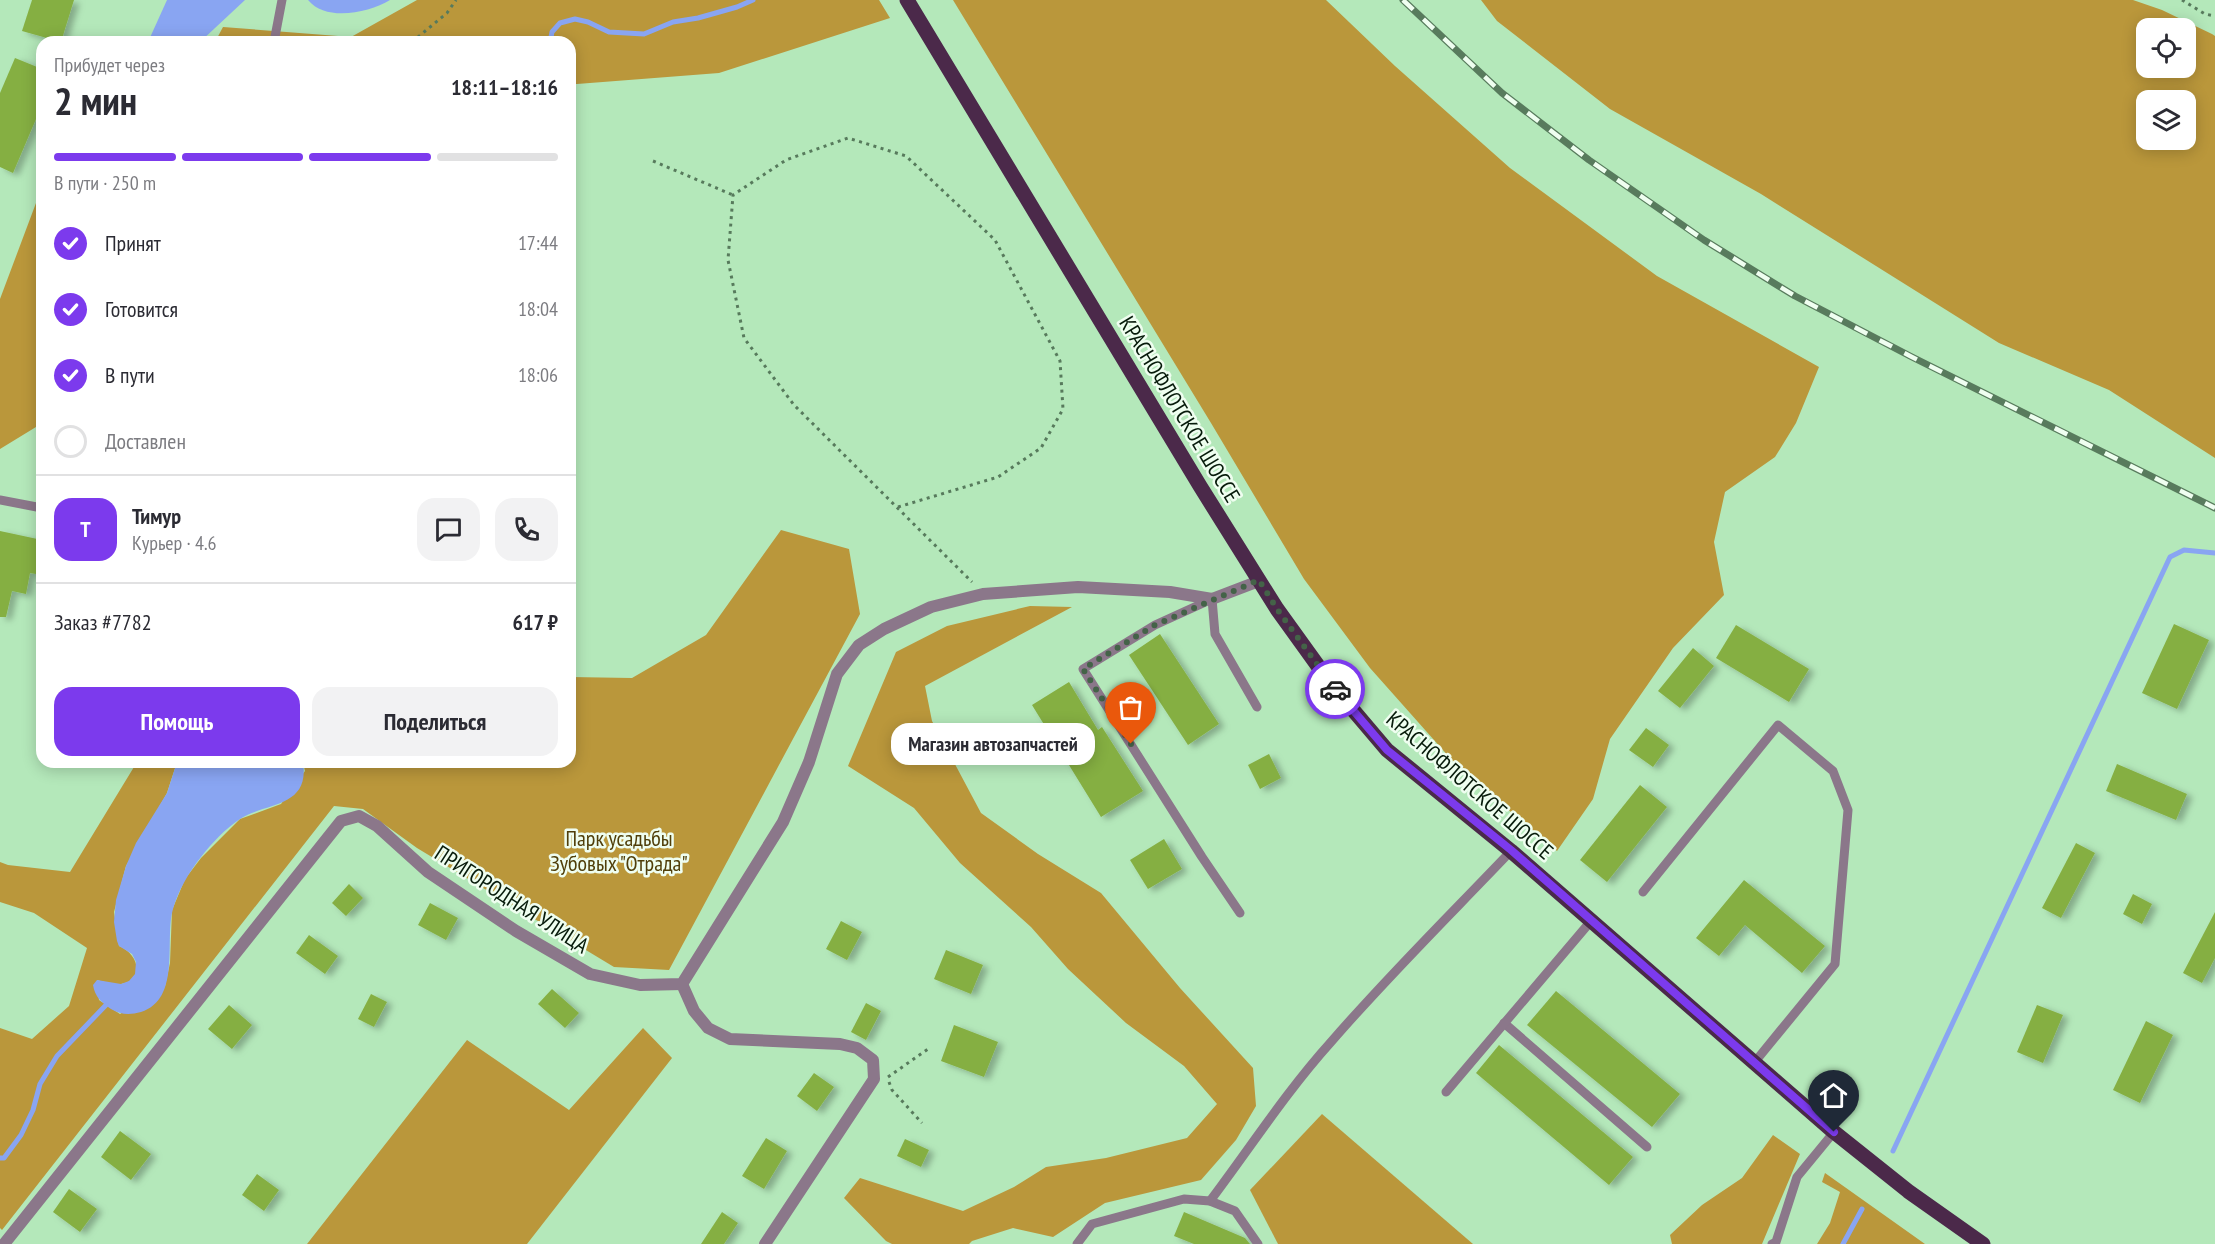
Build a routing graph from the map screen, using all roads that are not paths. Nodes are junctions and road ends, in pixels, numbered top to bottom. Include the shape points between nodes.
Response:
1 (282, 0) edge
2 (907, 0) edge
3 (275, 36) edge
4 (0, 500) edge
5 (36, 507) edge
6 (1259, 580) junction
7 (1212, 599) junction
8 (1257, 707) dead end
9 (1511, 850) junction
10 (1643, 892) dead end
11 (1240, 913) dead end
12 (1591, 921) junction
13 (682, 984) junction
14 (1504, 1023) junction
15 (1754, 1063) junction
16 (1446, 1092) dead end
17 (1834, 1132) junction
18 (1647, 1147) dead end
19 (1210, 1201) junction
20 (4, 1244) edge
21 (765, 1244) edge
22 (1077, 1244) edge
23 (1258, 1244) edge
24 (1772, 1244) edge
25 (1983, 1244) edge

1 - 3 lane
2 - 6 main road, КРАСНОФЛОТСКОЕ ШОССЕ
4 - 5 lane
6 - 7 street
6 - 9 main road, КРАСНОФЛОТСКОЕ ШОССЕ via 1331,684 1387,750
7 - 8 lane via 1215,634
7 - 11 lane via 1155,625 1083,669
7 - 13 street via 1170,592 1078,587 983,594 931,607 859,645 837,674 809,762 783,822
9 - 12 main road, КРАСНОФЛОТСКОЕ ШОССЕ
9 - 19 lane via 1331,1042 1280,1104
10 - 15 lane via 1778,725 1833,771 1848,810 1835,964
12 - 14 lane
12 - 15 main road, КРАСНОФЛОТСКОЕ ШОССЕ
13 - 20 street, ПРИГОРОДНАЯ УЛИЦА via 640,985 590,974 516,931 428,872 377,826 359,816 341,820
13 - 21 street via 694,1011 708,1028 730,1040 857,1048 873,1060 880,1078
14 - 16 lane
14 - 18 lane
15 - 17 main road, КРАСНОФЛОТСКОЕ ШОССЕ
17 - 24 lane via 1797,1177 1776,1242
17 - 25 main road, КРАСНОФЛОТСКОЕ ШОССЕ
19 - 22 lane via 1184,1198 1092,1224
19 - 23 lane via 1235,1211

